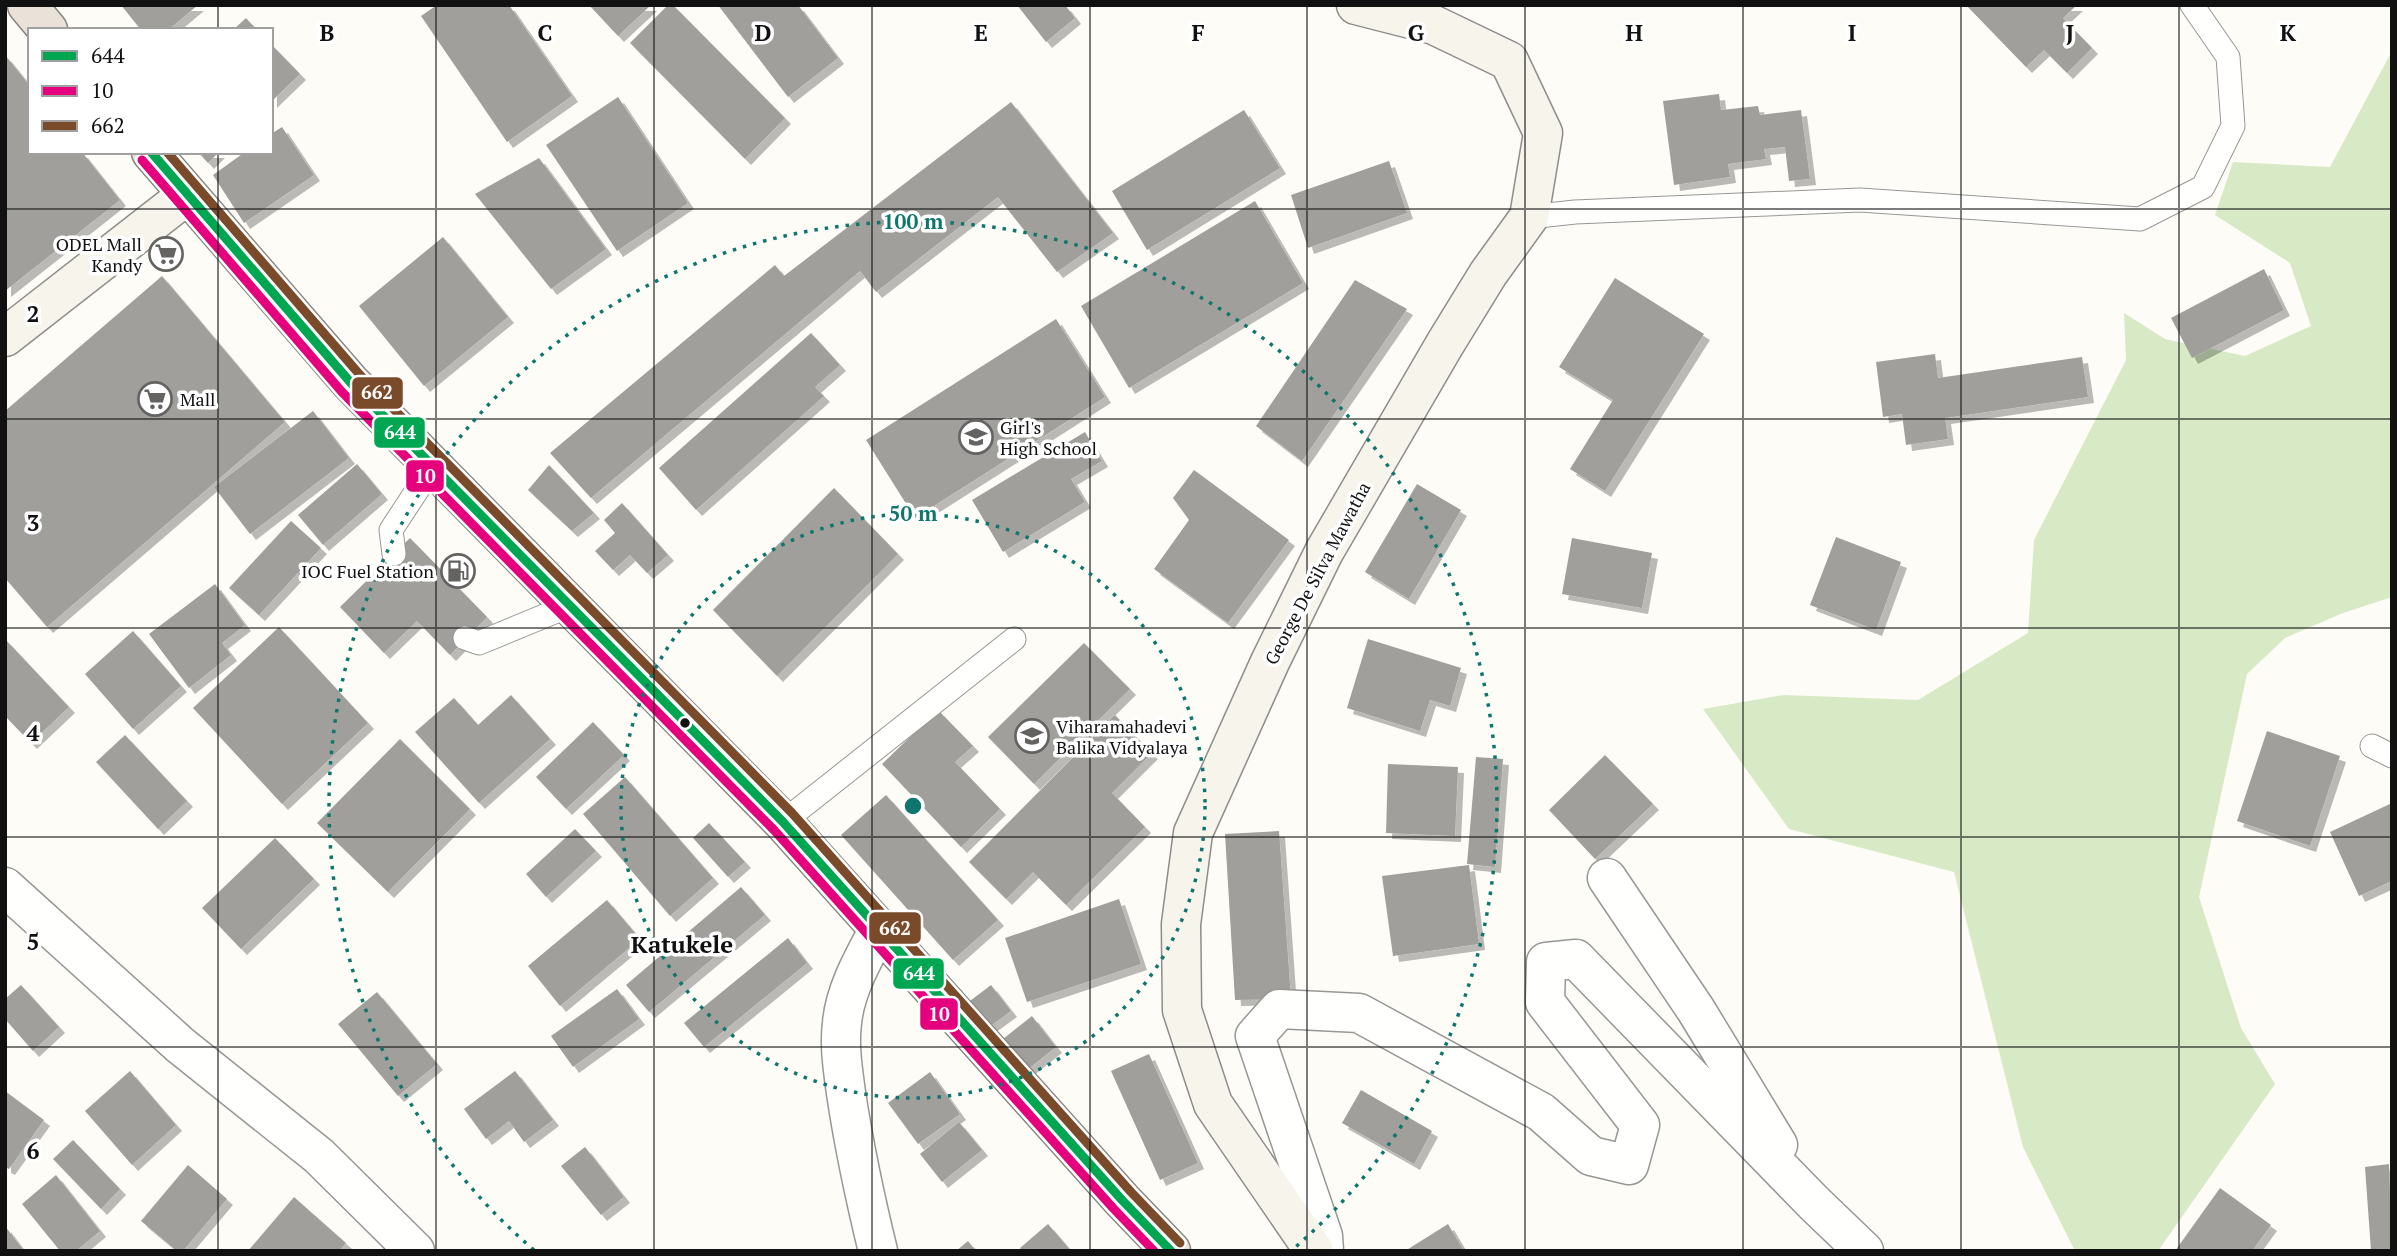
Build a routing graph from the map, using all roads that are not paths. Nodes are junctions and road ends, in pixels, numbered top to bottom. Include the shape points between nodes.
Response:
1 (1356, 5) edge
2 (2192, 5) edge
3 (153, 154) edge
4 (187, 195) junction
5 (1529, 217) junction
6 (5, 337) edge
7 (433, 466) junction
8 (394, 554) dead end
9 (571, 605) junction
10 (466, 638) dead end
11 (1014, 639) dead end
12 (783, 822) junction
13 (1607, 878) dead end
14 (5, 887) edge
15 (879, 929) junction
16 (1814, 1203) junction
17 (415, 1251) edge
18 (878, 1251) edge
19 (1171, 1251) edge
20 (1314, 1251) edge
21 (1324, 1251) edge
22 (1864, 1251) edge

1 - 5 street, George De Silva Mawatha via 1434,25 1509,61 1543,133
2 - 5 lane via 2228,57 2233,126 2203,187 2140,219 1860,200
3 - 4 highway
4 - 6 street
4 - 7 highway via 351,383
5 - 20 street, George De Silva Mawatha via 1445,344 1324,552 1193,833 1181,924 1182,1010 1213,1104
7 - 8 lane via 391,530
7 - 9 highway
9 - 10 lane via 479,643
9 - 12 highway
11 - 12 lane
12 - 15 highway
13 - 16 street via 1696,1010
14 - 17 street via 180,1045 319,1156
15 - 18 street via 848,994 841,1045 853,1142
15 - 19 highway
16 - 21 street via 1576,959 1546,962 1545,1002 1640,1125 1629,1165 1591,1156 1541,1112 1359,1013 1279,1009 1255,1036 1323,1236
16 - 22 street

